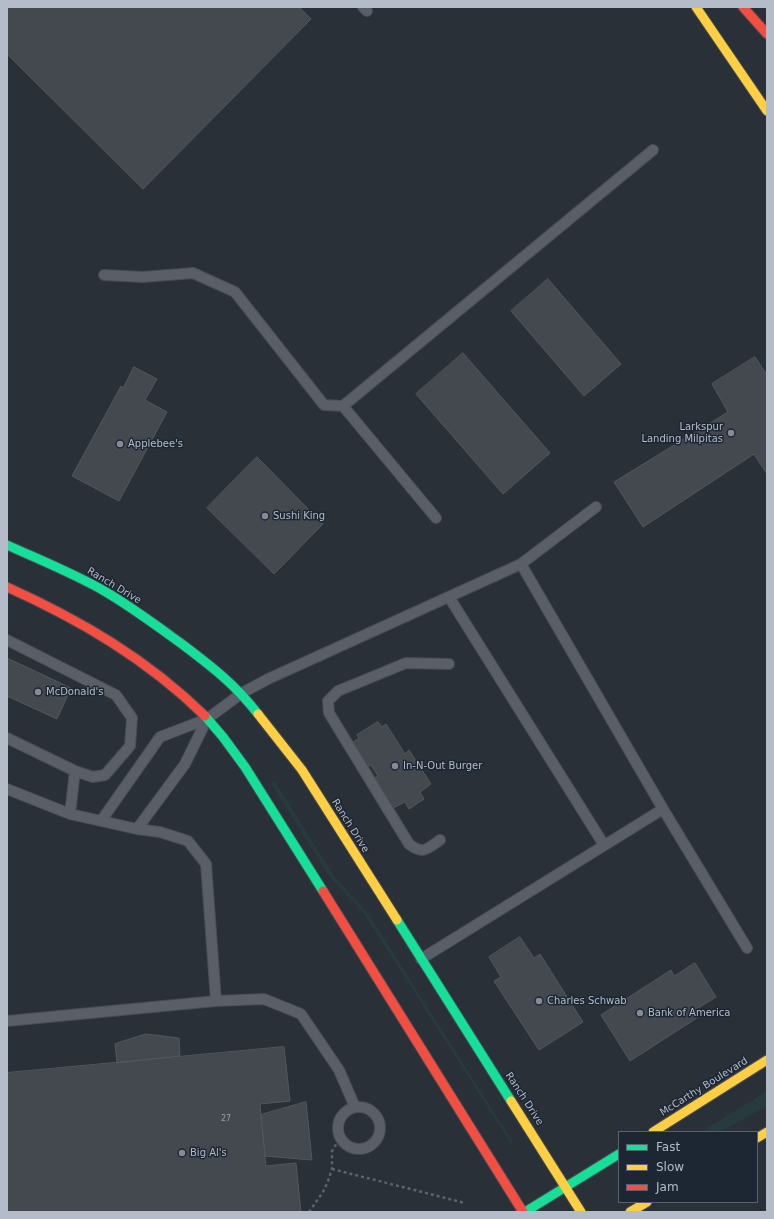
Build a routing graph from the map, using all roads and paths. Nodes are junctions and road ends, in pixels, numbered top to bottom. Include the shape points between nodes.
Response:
1 (696, 7) edge
2 (743, 7) edge
3 (767, 34) edge
4 (767, 111) edge
5 (653, 150) dead end
6 (104, 275) dead end
7 (343, 406) junction
8 (596, 507) dead end
9 (436, 518) dead end
10 (7, 545) edge
11 (521, 564) junction
12 (7, 587) edge
13 (449, 596) junction
14 (7, 640) edge
15 (449, 664) dead end
16 (242, 693) junction
17 (207, 718) junction
18 (7, 738) edge
19 (75, 771) junction
20 (7, 789) edge
21 (663, 809) junction
22 (70, 814) junction
23 (101, 821) junction
24 (137, 829) junction
25 (440, 840) dead end
26 (604, 846) junction
27 (747, 948) dead end
28 (421, 959) junction
29 (216, 1001) junction
30 (7, 1021) edge
31 (767, 1060) edge
32 (355, 1107) junction
33 (655, 1131) edge
34 (767, 1132) edge
35 (758, 1137) edge
36 (340, 1138) junction
37 (618, 1155) edge
38 (332, 1169) junction
39 (565, 1188) junction
40 (465, 1203) dead end
41 (645, 1203) edge
42 (309, 1212) edge
43 (524, 1212) edge
44 (580, 1212) edge
45 (630, 1212) edge

1 - 4 main road
2 - 3 main road
5 - 7 lane
6 - 7 lane via 143,277 193,274 235,292 324,405
7 - 9 lane
8 - 11 lane
10 - 16 main road, Ranch Drive via 106,592 200,657
11 - 13 lane
11 - 21 lane
12 - 17 main road via 40,601 113,641 169,684
13 - 16 lane
13 - 26 lane
14 - 19 lane via 116,695 132,718 130,746 105,775 93,776
15 - 25 lane via 406,663 338,691 328,701 329,713 409,844 418,850 425,850
16 - 17 lane
16 - 28 main road, Ranch Drive via 302,770
17 - 23 lane via 160,737
17 - 24 lane via 185,764
17 - 43 main road via 239,758
18 - 19 lane
19 - 22 lane
20 - 22 lane
21 - 26 lane
21 - 27 lane
22 - 23 lane
23 - 24 lane
24 - 29 lane via 160,832 188,841 206,864
26 - 28 lane
28 - 39 main road, Ranch Drive
29 - 30 lane
29 - 32 lane via 264,999 300,1014 339,1070
31 - 33 main road, McCarthy Boulevard
32 - 36 lane via 341,1115 338,1123
32 - 36 lane via 362,1106 376,1114 380,1121 379,1137 374,1143 360,1150 345,1144
34 - 35 main road
36 - 38 path via 332,1151
37 - 39 main road
38 - 40 path
38 - 42 path via 323,1192
39 - 43 main road
39 - 44 main road, Ranch Drive
41 - 45 main road

